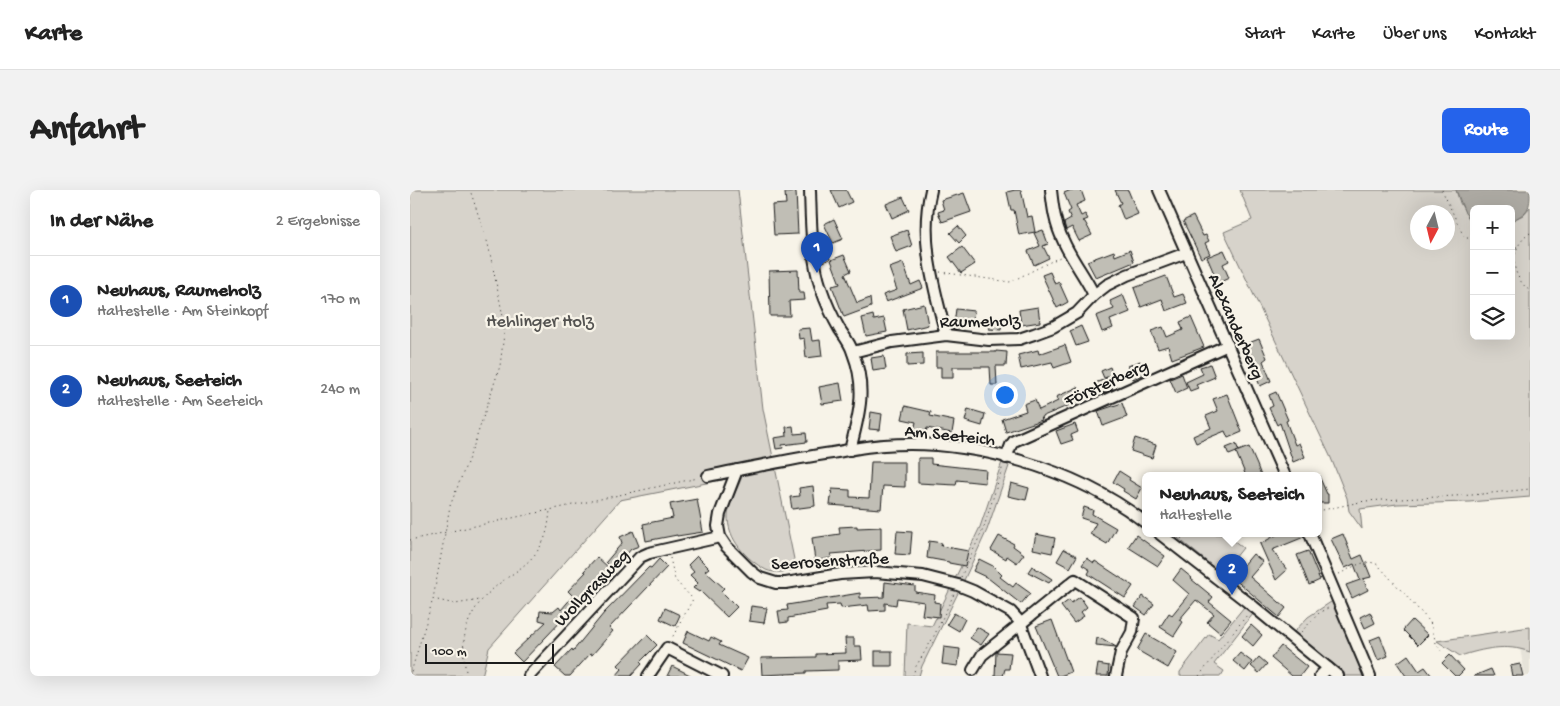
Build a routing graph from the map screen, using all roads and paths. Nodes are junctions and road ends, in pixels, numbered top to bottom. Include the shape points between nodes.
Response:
1 (470, 190) edge
2 (810, 190) edge
3 (931, 190) edge
4 (1051, 190) edge
5 (1158, 190) edge
6 (1442, 190) edge
7 (1530, 233) edge
8 (1470, 239) edge
9 (1515, 247) edge
10 (1518, 247) junction
11 (1069, 252) junction
12 (1186, 253) junction
13 (930, 271) junction
14 (1530, 291) edge
15 (1094, 295) junction
16 (946, 335) junction
17 (1228, 344) junction
18 (853, 352) junction
19 (850, 450) junction
20 (1006, 458) junction
21 (737, 470) junction
22 (1283, 472) edge
23 (708, 476) joint
24 (1530, 489) edge
25 (550, 509) junction
26 (1322, 510) edge
27 (1142, 519) edge
28 (445, 533) junction
29 (720, 537) junction
30 (1164, 537) edge
31 (1311, 537) edge
32 (410, 540) edge
33 (668, 549) junction
34 (1329, 579) junction
35 (958, 585) junction
36 (433, 598) junction
37 (481, 600) junction
38 (1334, 604) dead end
39 (1254, 607) junction
40 (1020, 622) junction
41 (1294, 640) junction
42 (667, 648) junction
43 (1441, 652) dead end
44 (1328, 668) junction
45 (973, 670) dead end
46 (410, 676) edge
47 (467, 676) edge
48 (529, 676) edge
49 (648, 676) edge
50 (722, 676) edge
51 (913, 676) edge
52 (1040, 676) edge
53 (1116, 676) edge
54 (1199, 676) edge
55 (1320, 676) edge
56 (1338, 676) edge
57 (1370, 676) edge

1 - 28 path via 488,244 505,326 500,366 450,506
2 - 18 street via 820,286 828,308
3 - 13 street via 926,224
4 - 11 street via 1054,215
5 - 12 street, Alexanderberg
6 - 8 path via 1464,237
7 - 10 path via 1522,238
9 - 10 path
10 - 14 path via 1513,263 1520,283
11 - 13 path via 1010,282
11 - 15 street
12 - 15 street, Raumeholz via 1127,275
12 - 17 street, Alexanderberg
13 - 16 street
15 - 16 street, Raumeholz via 1077,313 1053,327 1018,339 989,340
16 - 18 street, Raumeholz via 892,342
17 - 20 street, Försterberg via 1014,441
17 - 22 street, Alexanderberg
18 - 19 street via 862,387
19 - 20 street, Am Seeteich via 883,445 921,445 972,450
19 - 21 street, Am Seeteich
20 - 27 street, Am Seeteich via 1069,477 1105,495
20 - 35 path via 984,527
21 - 23 street, Am Seeteich
21 - 29 street via 720,514
23 - 25 path
24 - 26 path via 1365,501
25 - 28 path
25 - 37 path via 542,545 530,561
28 - 32 path
28 - 36 path
29 - 33 street, Wollgrasweg
29 - 35 street, Seerosenstraße via 752,572 776,583 875,572 922,576
30 - 39 street
31 - 34 street
33 - 42 path via 675,580 693,599
33 - 48 street, Wollgrasweg via 640,557
34 - 43 path via 1365,563 1378,565 1430,622
34 - 57 street
35 - 40 street, Seerosenstraße via 1011,612
35 - 51 path
36 - 37 path via 455,604
36 - 46 path
37 - 47 path via 464,632
38 - 41 path via 1320,612
39 - 41 street
39 - 54 path
40 - 45 street via 982,655
40 - 52 street
40 - 53 street via 1075,580 1134,618
41 - 44 street
42 - 49 street
42 - 50 street
44 - 55 street
44 - 56 street

